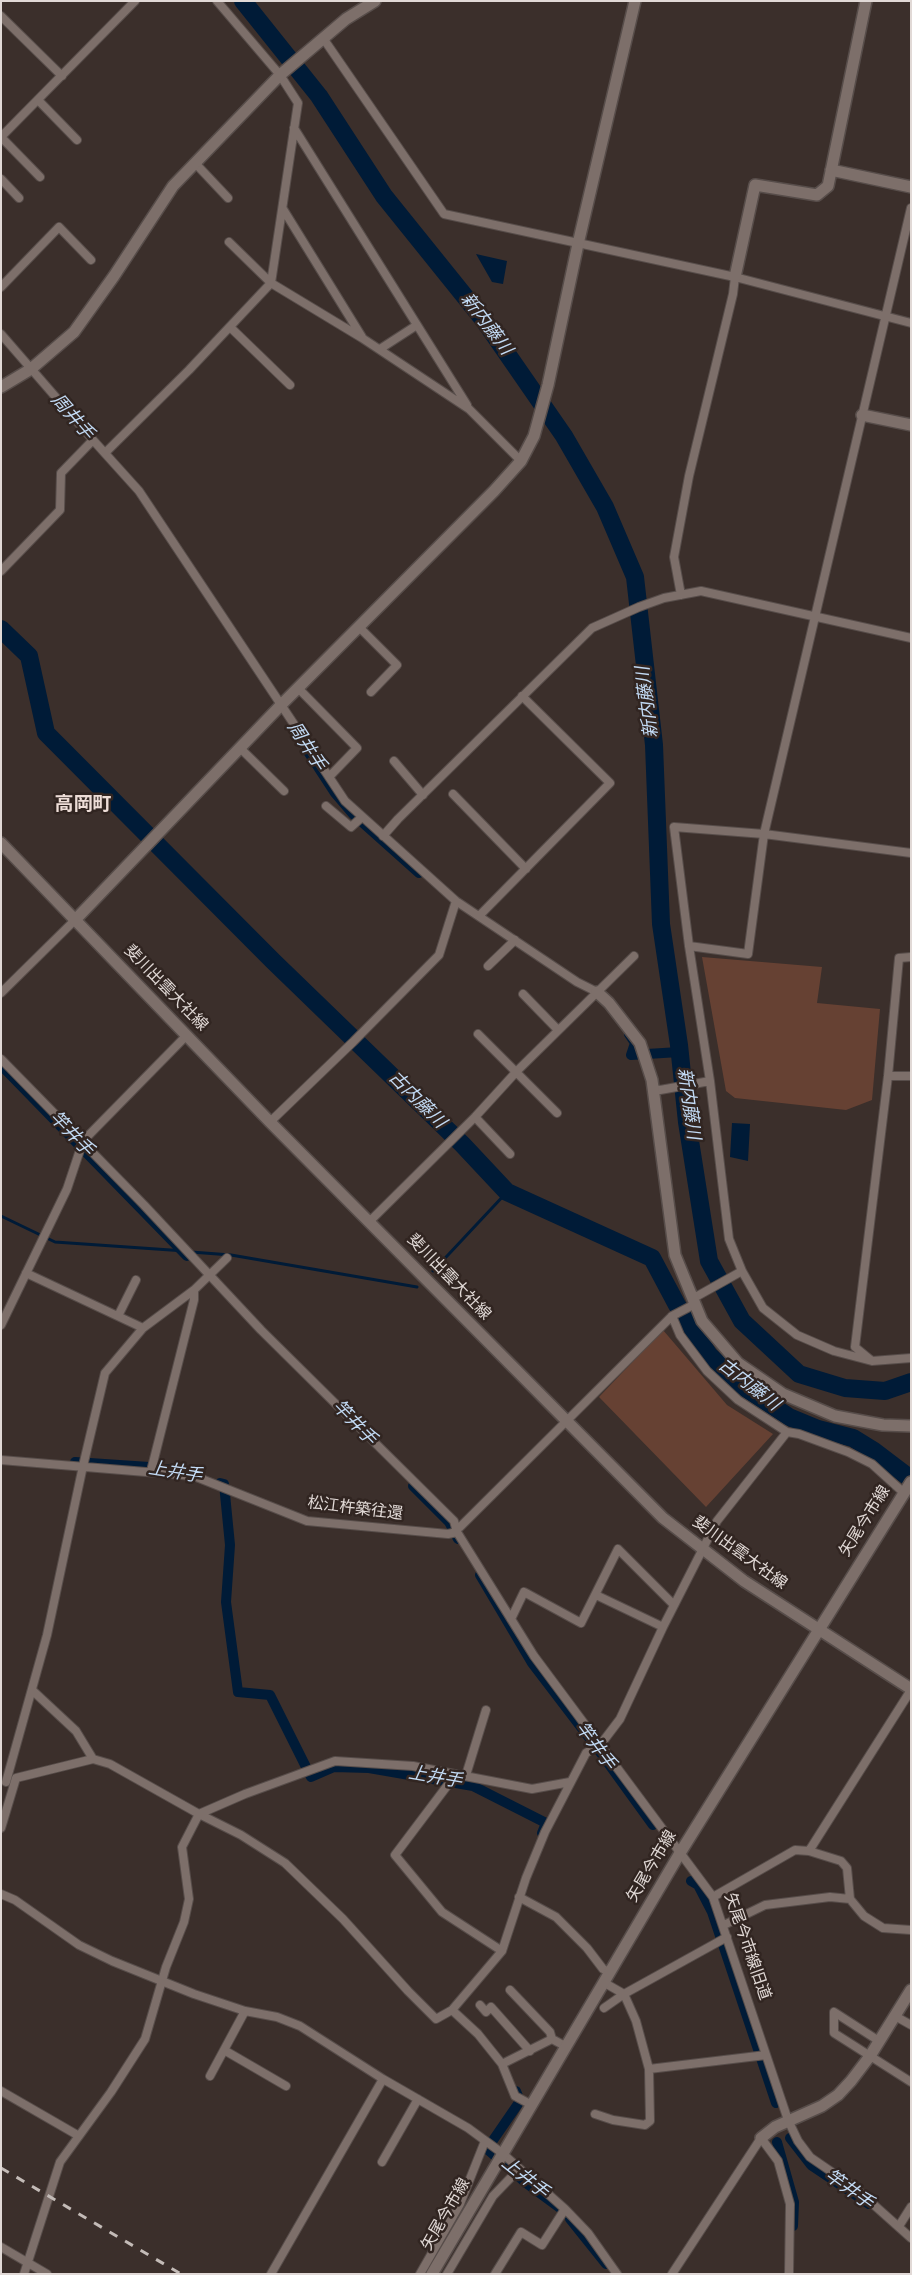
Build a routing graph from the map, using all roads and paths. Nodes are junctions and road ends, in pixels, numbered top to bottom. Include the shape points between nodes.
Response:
1 (135, 1) edge
2 (217, 1) edge
3 (375, 1) edge
4 (635, 1) edge
5 (866, 1) edge
6 (1, 16) edge
7 (323, 38) junction
8 (280, 75) junction
9 (62, 76) junction
10 (38, 100) junction
11 (294, 128) junction
12 (1, 137) edge
13 (77, 140) dead end
14 (195, 163) junction
15 (831, 170) junction
16 (40, 177) dead end
17 (1, 179) edge
18 (911, 187) edge
19 (19, 198) dead end
20 (228, 198) dead end
21 (911, 208) edge
22 (283, 209) junction
23 (229, 242) dead end
24 (578, 244) junction
25 (91, 260) dead end
26 (735, 277) junction
27 (271, 283) junction
28 (1, 287) edge
29 (886, 317) junction
30 (911, 323) edge
31 (417, 325) junction
32 (230, 326) junction
33 (1, 334) edge
34 (362, 338) junction
35 (380, 350) junction
36 (31, 369) junction
37 (290, 385) dead end
38 (1, 387) edge
39 (469, 408) junction
40 (862, 415) junction
41 (911, 425) edge
42 (93, 440) junction
43 (105, 453) junction
44 (521, 461) junction
45 (1, 571) edge
46 (681, 595) junction
47 (816, 618) junction
48 (359, 626) junction
49 (911, 638) edge
50 (298, 688) junction
51 (371, 692) dead end
52 (522, 696) junction
53 (282, 704) junction
54 (240, 748) junction
55 (394, 761) dead end
56 (329, 777) junction
57 (284, 791) dead end
58 (423, 794) junction
59 (453, 794) dead end
60 (326, 806) dead end
61 (362, 817) junction
62 (764, 834) junction
63 (383, 836) junction
64 (1, 843) edge
65 (911, 853) edge
66 (526, 869) junction
67 (456, 901) junction
68 (479, 916) junction
69 (76, 919) junction
70 (515, 940) junction
71 (689, 946) junction
72 (634, 956) dead end
73 (911, 957) edge
74 (488, 966) dead end
75 (597, 992) junction
76 (1, 993) edge
77 (523, 994) dead end
78 (558, 1030) junction
79 (187, 1034) junction
80 (478, 1034) dead end
81 (1, 1059) edge
82 (517, 1071) junction
83 (888, 1076) junction
84 (911, 1076) edge
85 (708, 1081) junction
86 (657, 1090) junction
87 (557, 1113) dead end
88 (476, 1117) junction
89 (270, 1122) junction
90 (83, 1141) junction
91 (510, 1154) dead end
92 (370, 1221) junction
93 (227, 1258) dead end
94 (742, 1271) junction
95 (26, 1273) junction
96 (209, 1274) junction
97 (136, 1280) dead end
98 (194, 1290) junction
99 (694, 1302) junction
100 (118, 1316) junction
101 (672, 1316) junction
102 (1, 1325) edge
103 (143, 1328) junction
104 (911, 1358) edge
105 (872, 1361) junction
106 (565, 1421) junction
107 (911, 1426) edge
108 (787, 1432) junction
109 (1, 1460) edge
110 (83, 1466) junction
111 (152, 1471) junction
112 (911, 1482) edge
113 (904, 1493) junction
114 (457, 1530) junction
115 (701, 1548) junction
116 (596, 1595) junction
117 (674, 1605) junction
118 (511, 1619) junction
119 (663, 1627) junction
120 (818, 1629) junction
121 (32, 1690) junction
122 (911, 1690) edge
123 (486, 1710) dead end
124 (601, 1744) junction
125 (93, 1759) junction
126 (456, 1774) junction
127 (466, 1775) junction
128 (16, 1778) junction
129 (4, 1782) edge
130 (570, 1782) junction
131 (200, 1814) junction
132 (1, 1828) edge
133 (809, 1851) junction
134 (680, 1853) junction
135 (1, 1894) edge
136 (519, 1897) junction
137 (713, 1897) junction
138 (850, 1899) junction
139 (724, 1925) junction
140 (911, 1930) edge
141 (727, 1937) junction
142 (502, 1951) junction
143 (609, 1972) junction
144 (162, 1980) junction
145 (603, 1982) junction
146 (510, 1990) dead end
147 (911, 1990) edge
148 (624, 1994) junction
149 (480, 2005) dead end
150 (604, 2008) dead end
151 (452, 2010) junction
152 (246, 2011) junction
153 (895, 2016) junction
154 (911, 2025) edge
155 (552, 2039) junction
156 (879, 2041) junction
157 (565, 2046) junction
158 (224, 2050) junction
159 (530, 2051) junction
160 (766, 2054) junction
161 (870, 2056) junction
162 (502, 2064) junction
163 (649, 2069) junction
164 (210, 2076) dead end
165 (383, 2078) junction
166 (911, 2082) edge
167 (286, 2086) dead end
168 (1, 2091) edge
169 (418, 2099) junction
170 (530, 2104) junction
171 (595, 2114) dead end
172 (788, 2120) junction
173 (80, 2136) junction
174 (761, 2138) junction
175 (484, 2141) junction
176 (502, 2153) junction
177 (382, 2162) dead end
178 (519, 2169) junction
179 (911, 2208) edge
180 (565, 2209) junction
181 (899, 2226) junction
182 (911, 2238) edge
183 (1, 2247) edge
184 (28, 2263) junction
185 (24, 2274) edge
186 (46, 2274) edge
187 (271, 2274) edge
188 (420, 2274) edge
189 (432, 2274) edge
190 (447, 2274) edge
191 (495, 2274) edge
192 (616, 2274) edge
193 (672, 2274) edge
194 (789, 2274) edge

1 - 9 street
2 - 8 street
3 - 7 street
4 - 24 street
5 - 15 street
6 - 9 street
7 - 8 street
7 - 24 street via 444,214
8 - 11 street via 298,103
8 - 14 street
9 - 10 street
10 - 12 street
10 - 13 street
11 - 22 street
11 - 31 street
12 - 16 street
14 - 20 street
14 - 36 street via 172,186 74,332
15 - 18 street
15 - 26 street via 828,186 817,195 755,185
17 - 19 street
21 - 29 street
22 - 27 street
22 - 34 street
23 - 27 street
24 - 26 street
24 - 44 street via 548,385 534,436
25 - 28 street via 60,226
26 - 29 street
26 - 46 street via 689,476 674,557
27 - 32 street
27 - 34 street
29 - 30 street
29 - 40 street
31 - 35 street
31 - 39 street
32 - 37 street
32 - 43 street
33 - 36 street
34 - 35 street
35 - 39 street
36 - 38 street
36 - 42 street
39 - 44 street
40 - 41 street
40 - 47 street
42 - 43 street
42 - 45 street via 61,473 60,510
43 - 53 street via 139,491
44 - 48 street
46 - 47 street via 701,590
46 - 52 street via 664,598 592,628
47 - 49 street
47 - 62 street
48 - 50 street
48 - 51 street via 397,665
50 - 53 street
50 - 56 street via 357,748
52 - 58 street
52 - 66 street via 610,783
53 - 54 street
53 - 56 street
54 - 57 street
54 - 69 street
55 - 58 street
56 - 61 street via 344,801
58 - 63 street
59 - 66 street
60 - 61 street via 351,827
61 - 63 street
62 - 65 street
62 - 71 street via 748,954
62 - 71 street via 674,827
63 - 67 street
64 - 69 street, 斐川出雲大社線
66 - 68 street
67 - 68 street
67 - 89 street via 439,955
68 - 70 street
69 - 76 street
69 - 79 street, 斐川出雲大社線
70 - 74 street
70 - 75 street
71 - 85 street
72 - 75 street
73 - 83 street via 899,958
75 - 78 street
75 - 86 street via 610,1003 640,1043
77 - 78 street
78 - 82 street
79 - 89 street, 斐川出雲大社線
79 - 90 street
80 - 82 street
81 - 90 street
82 - 87 street
82 - 88 street
83 - 84 street
83 - 105 street via 855,1347
85 - 86 street
85 - 94 street via 729,1239
86 - 99 street via 676,1254
88 - 91 street
88 - 92 street
89 - 92 street, 斐川出雲大社線
90 - 95 street via 67,1189
90 - 96 street
92 - 106 street, 斐川出雲大社線
93 - 96 street
94 - 99 street
94 - 105 street via 763,1308 797,1335 834,1351
95 - 100 street
95 - 102 street
96 - 98 street
96 - 114 street via 286,1356 454,1521
97 - 100 street
98 - 103 street
98 - 111 street
99 - 101 street
99 - 107 street via 702,1320 738,1362 783,1394 835,1416 883,1425
100 - 103 street
101 - 106 street
101 - 108 street via 680,1336 707,1371 738,1400
103 - 110 street via 105,1373
104 - 105 street
106 - 114 street
106 - 115 street, 斐川出雲大社線 via 663,1518
108 - 113 street via 848,1452 872,1464
108 - 115 street via 717,1521
109 - 110 street, 松江杵築往還
110 - 111 street, 松江杵築往還
110 - 121 street
111 - 114 street, 松江杵築往還 via 194,1476 307,1521 448,1534
112 - 113 street, 矢尾今市線
113 - 120 street, 矢尾今市線
114 - 118 street
115 - 117 street
115 - 120 street, 斐川出雲大社線 via 744,1581
116 - 117 street via 618,1549
116 - 118 street via 582,1624 524,1592
116 - 119 street
117 - 119 street
118 - 124 street via 534,1656
119 - 124 street via 632,1697
120 - 122 street, 斐川出雲大社線
120 - 134 street, 矢尾今市線
121 - 125 street via 76,1731
121 - 129 street
122 - 133 street
123 - 127 street
124 - 130 street via 586,1753
124 - 134 street, 矢尾今市線旧道
125 - 128 street
125 - 131 street via 110,1764
126 - 127 street
126 - 131 street via 413,1766 335,1760
126 - 142 street via 395,1855 442,1912
127 - 130 street via 532,1789
128 - 129 street
128 - 132 street
130 - 136 street via 545,1832
131 - 144 street via 182,1847 189,1899 184,1922
131 - 151 street via 241,1835 302,1877 436,2019
133 - 137 street via 795,1850
133 - 138 street via 841,1861 847,1868
134 - 137 street, 矢尾今市線旧道
134 - 143 street, 矢尾今市線
135 - 144 street via 15,1900 79,1946
136 - 142 street
136 - 143 street via 556,1917
137 - 139 street, 矢尾今市線旧道
138 - 139 street via 808,1898 765,1906
138 - 140 street via 864,1916 883,1928
139 - 141 street, 矢尾今市線旧道
141 - 148 street
141 - 160 street, 矢尾今市線旧道
142 - 151 street
143 - 145 street, 矢尾今市線
144 - 152 street
144 - 173 street via 145,2039
145 - 148 street
145 - 157 street, 矢尾今市線
146 - 155 street via 550,2032
147 - 153 street
148 - 150 street
148 - 163 street via 636,2021
149 - 159 street via 486,2012 491,2007
151 - 162 street via 478,2034
152 - 158 street
152 - 165 street via 277,2017 300,2026
153 - 154 street
153 - 156 street
155 - 157 street
155 - 159 street
156 - 161 street
156 - 161 street via 834,2012 834,2033
157 - 170 street, 矢尾今市線
158 - 164 street
158 - 167 street
159 - 162 street
160 - 163 street
160 - 172 street, 矢尾今市線旧道
161 - 166 street
161 - 172 street via 838,2094 822,2106
162 - 170 street via 515,2096
163 - 171 street via 650,2121 645,2125
165 - 169 street
165 - 187 street
168 - 173 street
169 - 175 street
169 - 177 street
170 - 176 street, 矢尾今市線
172 - 174 street
172 - 181 street via 810,2157 855,2188
173 - 184 street via 60,2162
174 - 193 street
174 - 194 street via 778,2161 790,2204
175 - 176 street
175 - 188 street via 460,2204
176 - 178 street
176 - 189 street, 矢尾今市線
178 - 180 street
178 - 190 street via 493,2196
179 - 181 street
180 - 191 street via 542,2244 521,2232
180 - 192 street via 588,2233
181 - 182 street
183 - 184 street
184 - 185 street
184 - 186 street

